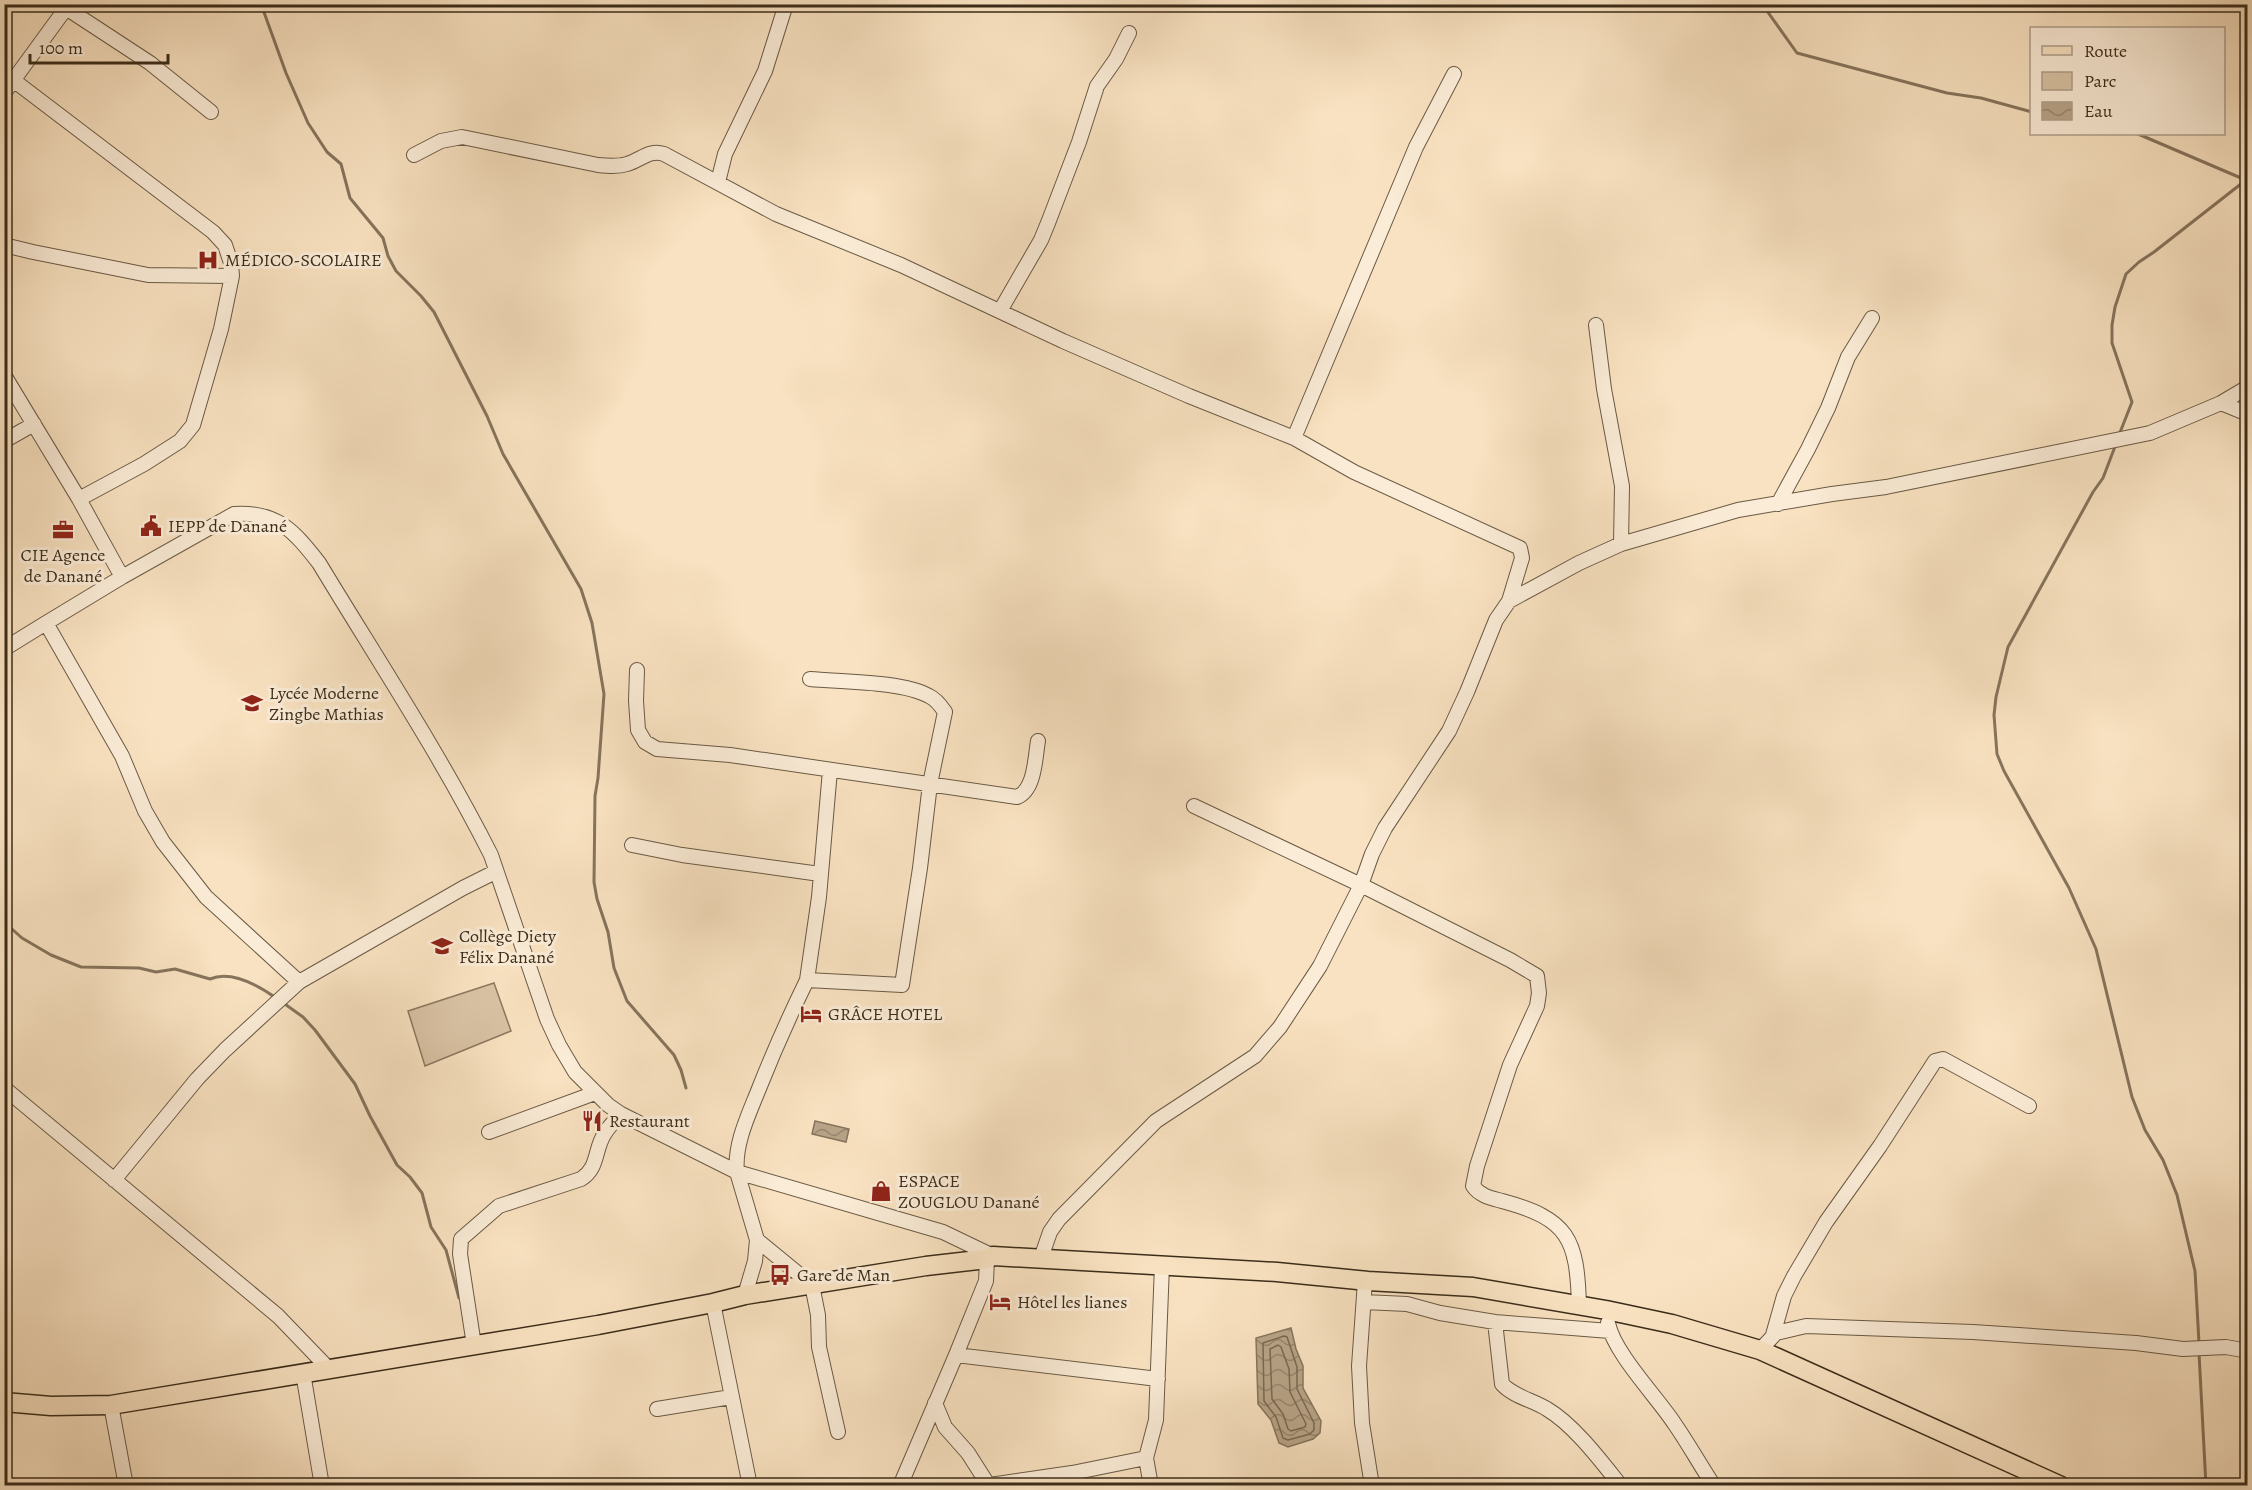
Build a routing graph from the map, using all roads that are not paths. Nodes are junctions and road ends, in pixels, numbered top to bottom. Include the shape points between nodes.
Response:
1 (786, 4) edge
2 (68, 7) edge
3 (1129, 33) dead end
4 (1454, 74) dead end
5 (9, 77) edge
6 (4, 93) edge
7 (211, 112) dead end
8 (414, 155) dead end
9 (718, 182) junction
10 (4, 244) edge
11 (232, 276) junction
12 (1000, 311) junction
13 (1872, 318) dead end
14 (1596, 325) dead end
15 (4, 375) edge
16 (2247, 387) edge
17 (2221, 402) junction
18 (2247, 414) edge
19 (34, 424) junction
20 (1294, 438) junction
21 (4, 441) edge
22 (80, 499) junction
23 (1778, 504) junction
24 (1621, 544) junction
25 (122, 577) junction
26 (1509, 601) junction
27 (46, 623) junction
28 (4, 649) edge
29 (637, 669) dead end
30 (810, 679) dead end
31 (1038, 741) dead end
32 (830, 770) junction
33 (930, 784) junction
34 (1194, 806) dead end
35 (632, 845) dead end
36 (495, 872) junction
37 (820, 874) junction
38 (1361, 885) junction
39 (807, 980) junction
40 (299, 981) junction
41 (4, 1088) edge
42 (595, 1093) junction
43 (2029, 1106) dead end
44 (621, 1114) junction
45 (489, 1132) dead end
46 (737, 1172) junction
47 (114, 1180) junction
48 (757, 1240) junction
49 (990, 1257) junction
50 (1041, 1258) junction
51 (1161, 1265) junction
52 (1365, 1281) junction
53 (812, 1286) junction
54 (745, 1295) junction
55 (1364, 1302) junction
56 (713, 1303) junction
57 (1579, 1305) junction
58 (1606, 1310) junction
59 (1495, 1322) junction
60 (1610, 1331) junction
61 (1773, 1335) junction
62 (474, 1345) junction
63 (1760, 1350) junction
64 (2247, 1351) edge
65 (956, 1355) junction
66 (329, 1369) junction
67 (303, 1373) junction
68 (1158, 1379) junction
69 (730, 1397) junction
70 (4, 1402) edge
71 (935, 1403) junction
72 (111, 1405) junction
73 (657, 1409) dead end
74 (838, 1432) dead end
75 (1146, 1458) junction
76 (1073, 1479) edge
77 (2049, 1483) edge
78 (126, 1485) edge
79 (322, 1485) edge
80 (750, 1485) edge
81 (900, 1485) edge
82 (987, 1485) edge
83 (1151, 1485) edge
84 (1372, 1485) edge
85 (1621, 1485) edge
86 (1714, 1485) edge

1 - 9 street via 765,71 722,160
2 - 5 street
2 - 7 street via 150,63
3 - 12 street via 1097,86 1041,240
4 - 20 street via 1416,147
5 - 6 street
5 - 11 street via 213,232 225,245
8 - 9 street via 449,138 462,137 608,166 629,164 658,153
9 - 12 street via 776,214 902,265
10 - 11 street via 148,274
11 - 22 street via 198,413 188,433 144,464
12 - 20 street via 1189,396
13 - 23 street via 1848,357 1824,417
14 - 24 street via 1622,486
15 - 19 street
16 - 17 street
17 - 18 street
17 - 23 street via 2150,433 1886,487
19 - 21 street
19 - 22 street
20 - 26 street via 1354,472 1520,548 1522,558
22 - 25 street
23 - 24 street via 1738,510
24 - 26 street
25 - 27 street
25 - 36 street via 234,514 255,512 286,527 319,563 453,784 491,855
26 - 38 street via 1496,620 1449,731 1385,828
27 - 28 street
27 - 40 street via 122,756 163,842 206,897
29 - 32 street via 637,725 640,736 650,746
30 - 33 street via 887,686 934,699 945,712
31 - 33 street via 1029,786 1017,797
32 - 33 street
32 - 37 street
33 - 39 street via 902,985
34 - 38 street
35 - 37 street
36 - 40 street
36 - 42 street via 547,1019 575,1072
37 - 39 street
38 - 50 street via 1320,966 1265,1046 1156,1121 1071,1205 1050,1233
38 - 57 street via 1537,976 1537,1006 1510,1065 1473,1186 1485,1196 1531,1209 1568,1237 1578,1270
39 - 46 street via 747,1119 737,1152
40 - 47 street via 197,1079
41 - 47 street
42 - 44 street
42 - 45 street
43 - 61 street via 1944,1059 1935,1061 1794,1276
44 - 46 street
44 - 62 street via 604,1134 589,1174 499,1206 461,1239
46 - 48 street
46 - 49 street via 943,1232
47 - 66 street via 278,1316
48 - 53 street
48 - 54 street
49 - 50 main road
49 - 53 main road
49 - 65 street via 986,1281
50 - 51 main road
51 - 52 main road
51 - 68 street
52 - 55 street
52 - 57 main road via 1473,1287
53 - 54 main road
53 - 74 street via 819,1347
54 - 56 main road
55 - 59 street via 1407,1304
55 - 84 street via 1359,1366 1362,1423
56 - 62 main road
56 - 69 street
57 - 58 main road
58 - 60 street
58 - 63 main road via 1672,1324
59 - 60 street
59 - 85 street via 1502,1384 1548,1409 1568,1425
60 - 86 street
61 - 63 street
61 - 64 street via 1806,1326 1900,1329
62 - 66 main road
63 - 77 main road
65 - 68 street
65 - 71 street
66 - 67 main road
67 - 72 main road
67 - 79 street
68 - 75 street via 1155,1427
69 - 73 street
69 - 80 street
70 - 72 main road
71 - 81 street
71 - 82 street via 945,1427 968,1453
72 - 78 street
75 - 76 street
75 - 83 street
76 - 82 street

